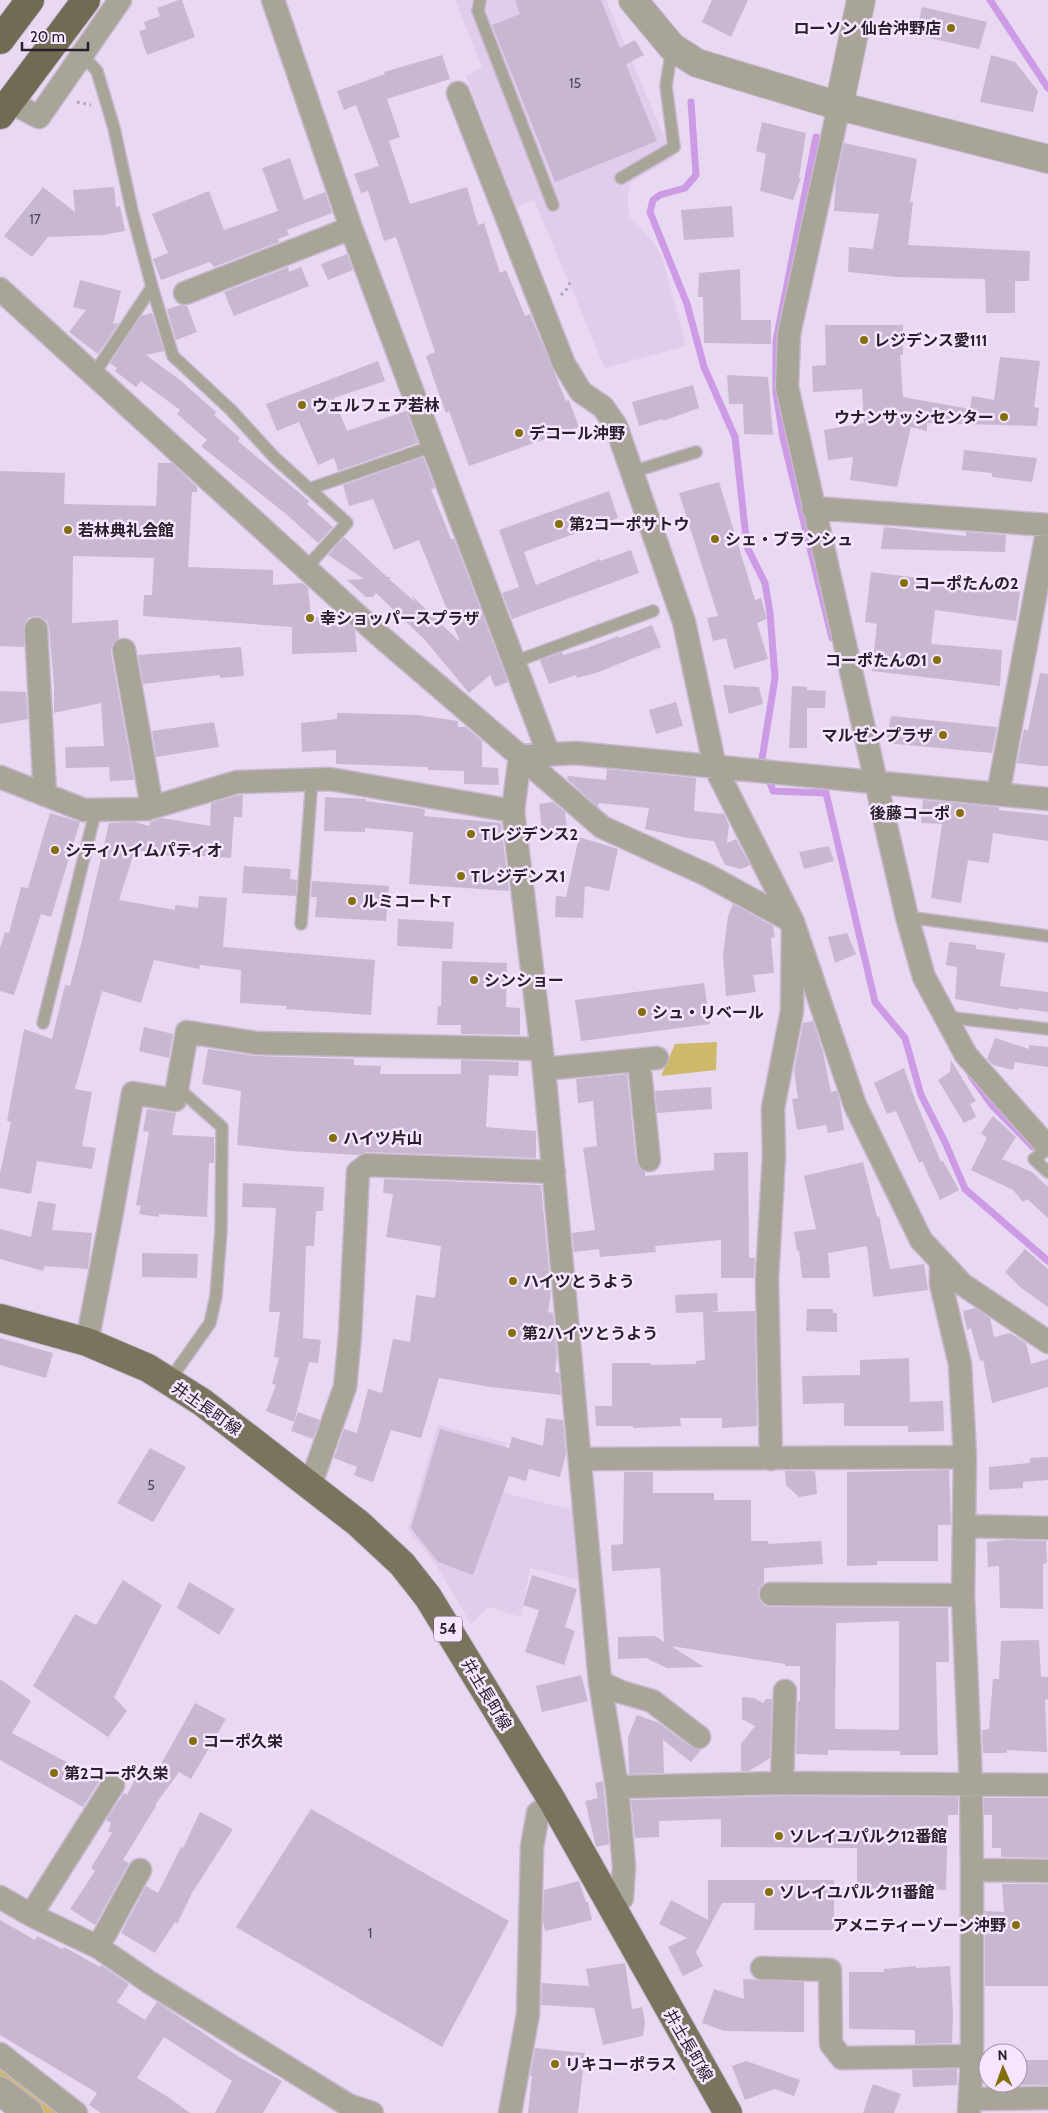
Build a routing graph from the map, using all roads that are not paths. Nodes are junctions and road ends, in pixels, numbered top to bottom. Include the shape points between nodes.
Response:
1 (30, 0) edge
2 (86, 0) edge
3 (120, 0) edge
4 (273, 0) edge
5 (480, 0) edge
6 (633, 0) edge
7 (861, 0) edge
8 (0, 40) edge
9 (672, 47) junction
10 (82, 55) junction
11 (458, 93) dead end
12 (839, 106) junction
13 (5, 109) edge
14 (1048, 159) edge
15 (621, 178) dead end
16 (553, 205) dead end
17 (351, 228) junction
18 (152, 287) junction
19 (0, 289) edge
20 (185, 293) dead end
21 (94, 374) junction
22 (433, 446) junction
23 (696, 452) dead end
24 (632, 472) junction
25 (309, 489) junction
26 (813, 508) junction
27 (1048, 526) edge
28 (306, 568) junction
29 (653, 610) dead end
30 (36, 629) dead end
31 (124, 650) dead end
32 (514, 662) junction
33 (549, 755) junction
34 (520, 756) junction
35 (715, 767) junction
36 (0, 777) edge
37 (312, 780) junction
38 (868, 781) junction
39 (998, 794) junction
40 (45, 795) junction
41 (1048, 799) edge
42 (152, 807) junction
43 (96, 809) junction
44 (513, 811) junction
45 (907, 917) junction
46 (793, 922) junction
47 (301, 924) dead end
48 (1048, 936) edge
49 (945, 1017) junction
50 (43, 1023) dead end
51 (1048, 1029) edge
52 (543, 1059) junction
53 (177, 1087) junction
54 (1048, 1144) edge
55 (1048, 1149) edge
56 (649, 1160) dead end
57 (554, 1172) junction
58 (1048, 1172) edge
59 (941, 1262) junction
60 (0, 1318) edge
61 (87, 1342) junction
62 (1048, 1342) edge
63 (169, 1381) junction
64 (965, 1457) junction
65 (580, 1459) junction
66 (771, 1459) junction
67 (310, 1486) junction
68 (964, 1526) junction
69 (1048, 1528) edge
70 (771, 1594) dead end
71 (963, 1595) junction
72 (600, 1682) junction
73 (785, 1691) dead end
74 (699, 1737) dead end
75 (782, 1783) junction
76 (112, 1785) dead end
77 (1048, 1785) edge
78 (971, 1786) junction
79 (617, 1787) junction
80 (553, 1802) junction
81 (140, 1870) dead end
82 (972, 1870) junction
83 (1048, 1871) edge
84 (0, 1897) edge
85 (612, 1905) junction
86 (31, 1915) junction
87 (98, 1947) junction
88 (762, 1968) dead end
89 (0, 2054) edge
90 (972, 2056) junction
91 (0, 2091) edge
92 (1048, 2098) edge
93 (970, 2106) edge
94 (29, 2113) edge
95 (76, 2113) edge
96 (372, 2113) edge
97 (510, 2113) edge
98 (728, 2113) edge

1 - 8 highway
2 - 13 highway
3 - 10 street
4 - 17 street
5 - 16 lane via 478,11
6 - 9 street
7 - 12 street
9 - 12 street via 697,64
9 - 15 lane via 666,86 674,147
10 - 13 street via 39,117
10 - 18 lane via 97,71 102,86
11 - 24 street via 564,364 581,392 603,407 616,426
12 - 14 street
12 - 26 street via 789,334 787,388
17 - 20 street
17 - 22 street
18 - 21 lane
18 - 25 lane via 173,356
19 - 21 street
21 - 28 street
22 - 25 lane
22 - 32 street
23 - 24 lane
24 - 35 street via 684,622
25 - 28 lane via 347,523
26 - 27 street
26 - 38 street
27 - 39 street
28 - 34 street
29 - 32 lane
30 - 40 street
31 - 42 street
32 - 33 street
33 - 34 street
33 - 35 street via 575,753
34 - 44 street
34 - 46 street via 602,828 707,875
35 - 38 street
35 - 46 street
36 - 40 street
37 - 42 street via 237,782
37 - 44 street via 330,779
37 - 47 lane
38 - 39 street
38 - 45 street
39 - 41 street
40 - 43 street via 84,810
42 - 43 street
43 - 50 lane
44 - 52 street
45 - 48 lane
45 - 49 street via 924,977
46 - 59 street via 855,1105 921,1240
46 - 66 street via 792,1012 774,1108 767,1279
49 - 51 lane
49 - 54 street via 966,1055
52 - 53 street via 256,1043 187,1032
52 - 56 street via 648,1059
52 - 57 street
53 - 61 street via 175,1100 132,1093
53 - 63 lane via 222,1126 221,1230 216,1296 210,1323
55 - 58 lane via 1034,1158
57 - 65 street
57 - 67 street via 367,1165 358,1172 345,1387
59 - 62 street via 962,1284
59 - 64 street via 941,1284 960,1364
60 - 61 main road, 井土長町線 / 54
61 - 63 main road, 井土長町線 / 54 via 148,1368
63 - 67 main road, 井土長町線 / 54 via 202,1402
64 - 66 street
64 - 68 street
65 - 66 street
65 - 72 street
67 - 80 main road, 井土長町線 / 54 via 358,1523 402,1564 428,1597
68 - 69 street
68 - 71 street
70 - 71 street
71 - 78 street
72 - 74 street via 652,1701
72 - 79 street
73 - 75 street
75 - 78 street
75 - 79 street
76 - 86 street
77 - 78 street
78 - 82 street
79 - 85 street via 624,1866 622,1898
80 - 85 main road, 井土長町線 / 54
80 - 97 street via 538,1813 532,1847 528,2014
81 - 87 street
82 - 83 street
82 - 90 street
84 - 86 street
85 - 98 main road, 井土長町線 / 54
86 - 87 street
87 - 96 street via 149,1982 348,2104
88 - 90 street via 830,1970 831,2044 842,2058
89 - 95 street
90 - 93 street
91 - 94 street
92 - 93 street

